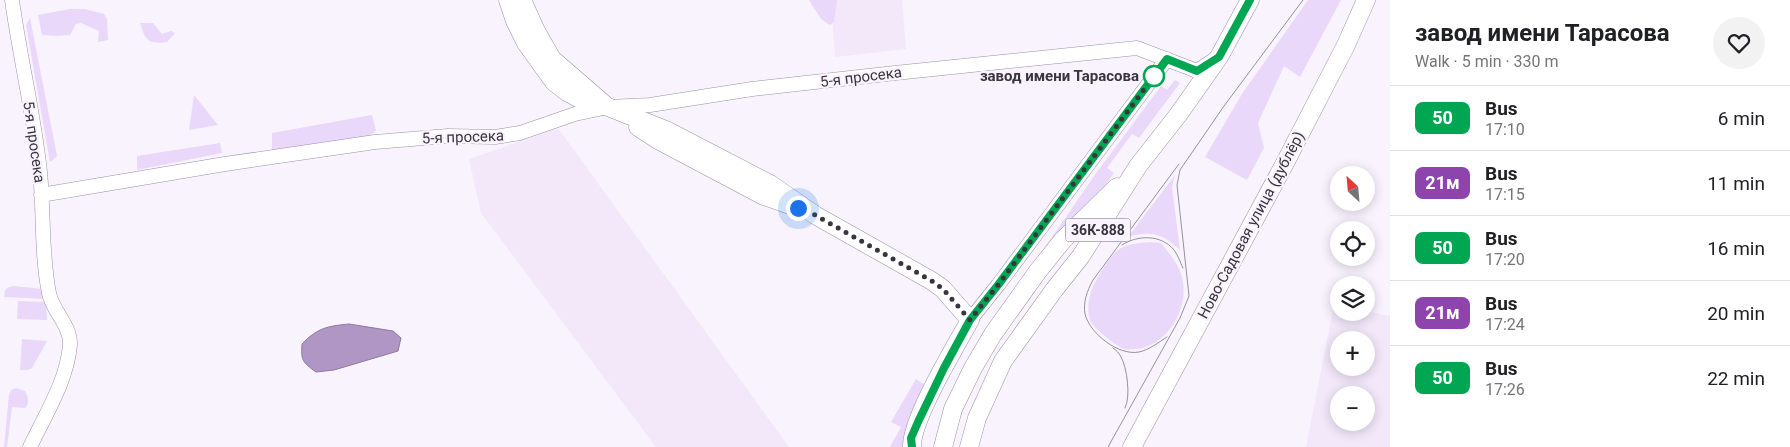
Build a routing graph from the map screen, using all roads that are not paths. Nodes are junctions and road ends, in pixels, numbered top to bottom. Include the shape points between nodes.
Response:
1 (12, 0) edge
2 (508, 0) edge
3 (522, 0) edge
4 (1250, 0) edge
5 (1366, 0) edge
6 (1219, 57) junction
7 (1167, 59) junction
8 (608, 107) junction
9 (1138, 166) junction
10 (41, 195) junction
11 (970, 320) junction
12 (30, 447) edge
13 (912, 447) edge
14 (943, 447) edge
15 (969, 447) edge
16 (1132, 447) edge

1 - 10 street, 5-я просека
2 - 8 main road via 526,43 554,82 582,100
3 - 8 main road via 552,59
4 - 6 main road, 36К-888
5 - 16 main road, Ново-Садовая улица (дублёр) via 1285,163
6 - 7 street, 5-я просека via 1197,71
6 - 9 main road, 36К-888
7 - 8 street, 5-я просека via 1137,48 752,89 650,106
7 - 11 street
8 - 10 street, 5-я просека via 575,114 520,134 375,142
8 - 11 main road via 658,140 764,196 815,215 932,281
9 - 14 main road, 36К-888 via 1063,240 993,334 972,368 953,409
9 - 15 main road, 36К-888 via 1081,256 1003,361 977,418
10 - 12 street via 49,295 65,323 70,343 58,387
11 - 13 main road via 918,422 911,438

